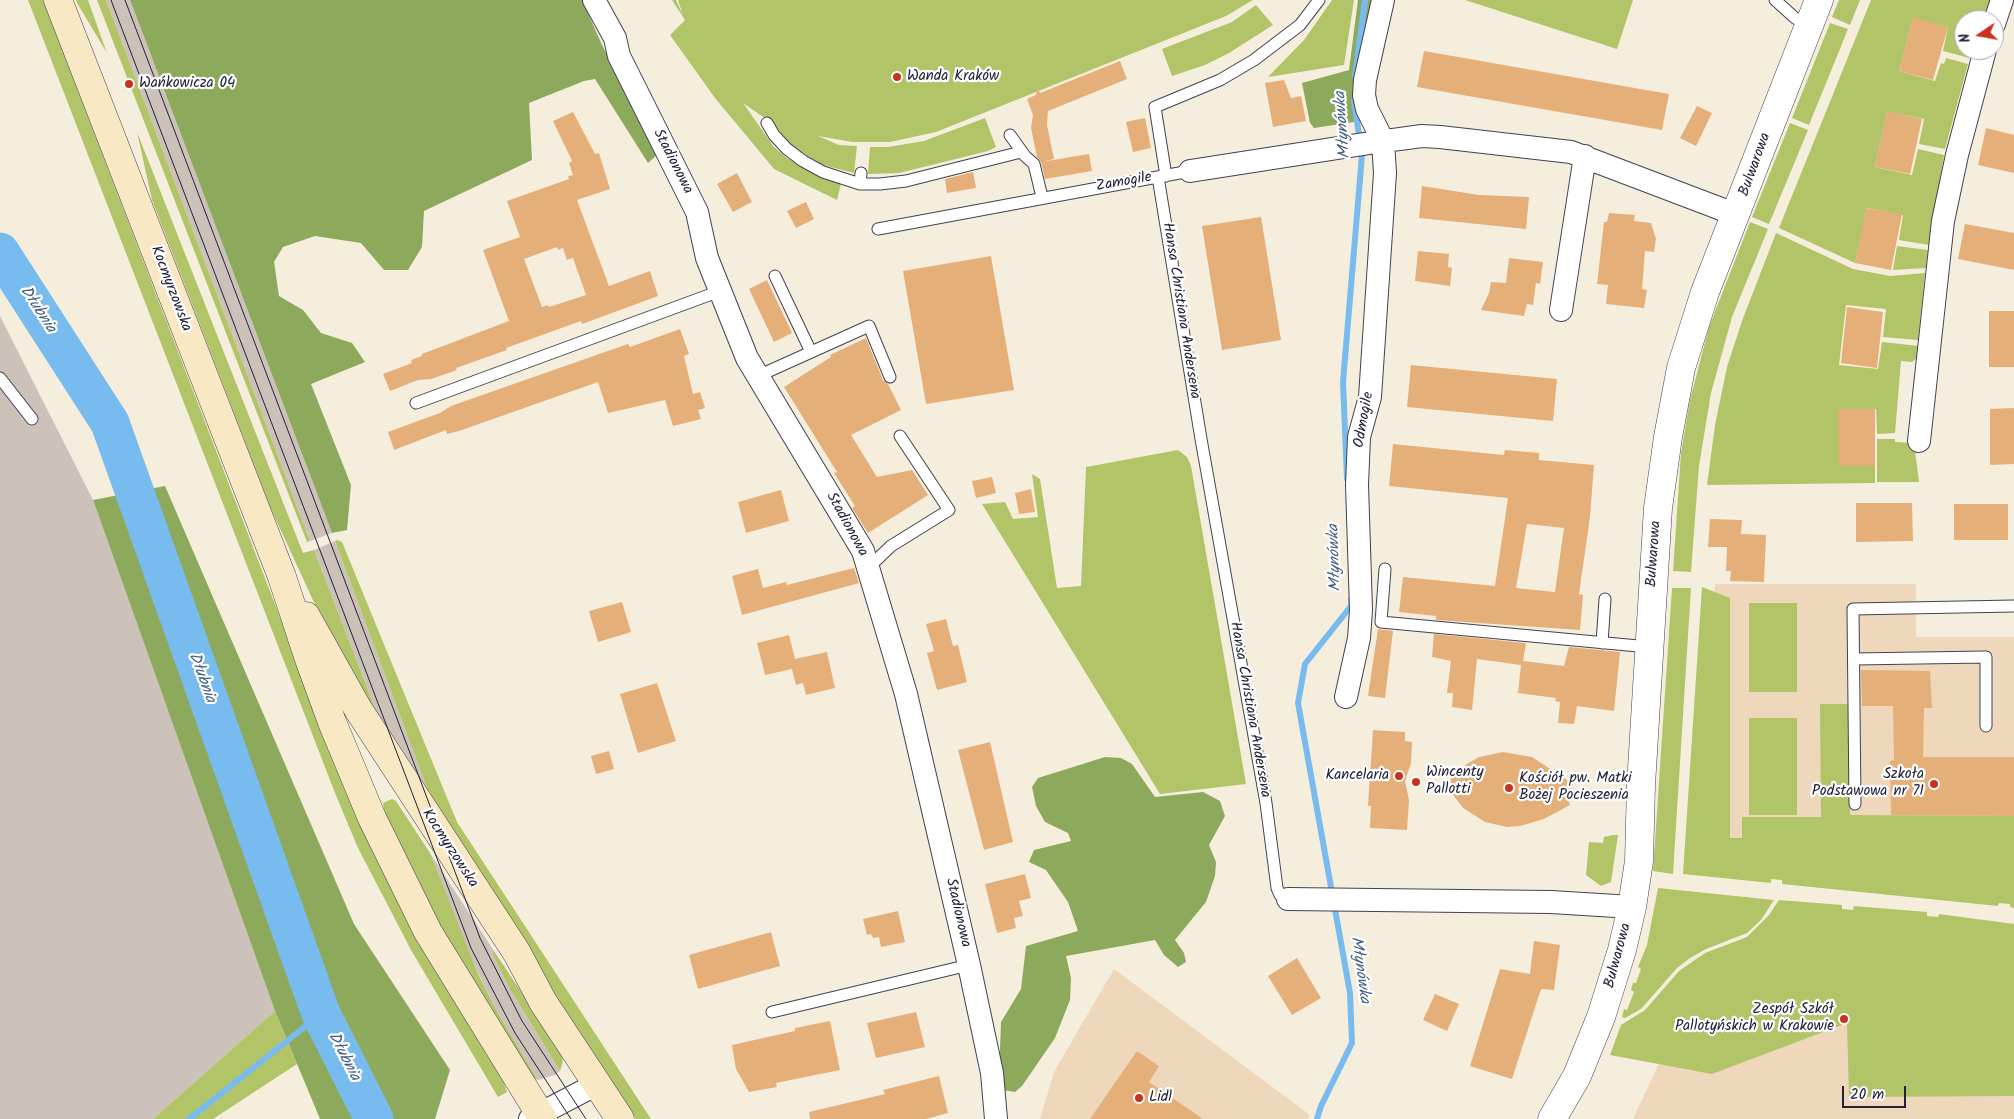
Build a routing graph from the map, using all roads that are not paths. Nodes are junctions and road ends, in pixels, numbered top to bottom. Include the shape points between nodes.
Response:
1 (58, 0) edge
2 (594, 0) edge
3 (1319, 0) edge
4 (1383, 0) edge
5 (1775, 0) edge
6 (1814, 12) edge
7 (1982, 60) edge
8 (768, 123) dead end
9 (1010, 135) dead end
10 (1376, 142) junction
11 (1022, 152) junction
12 (1585, 156) junction
13 (1190, 172) joint
14 (1162, 176) junction
15 (1042, 198) junction
16 (1737, 215) junction
17 (878, 229) dead end
18 (775, 276) dead end
19 (720, 291) junction
20 (1561, 310) dead end
21 (811, 352) junction
22 (758, 376) junction
23 (890, 377) dead end
24 (0, 378) edge
25 (416, 403) dead end
26 (32, 419) dead end
27 (900, 436) dead end
28 (1919, 441) dead end
29 (868, 568) junction
30 (1385, 569) dead end
31 (282, 577) junction
32 (1605, 599) dead end
33 (2014, 606) edge
34 (1602, 643) junction
35 (1649, 647) junction
36 (1854, 659) junction
37 (1346, 697) dead end
38 (1986, 726) dead end
39 (1855, 804) dead end
40 (1288, 899) joint
41 (1632, 907) junction
42 (969, 964) junction
43 (772, 1012) dead end
44 (597, 1084) junction
45 (538, 1118) edge
46 (620, 1119) edge
47 (996, 1119) edge
48 (1552, 1119) edge

1 - 31 main road, Kocmyrzowska
2 - 19 street, Stadionowa via 697,212 707,258
3 - 14 lane via 1300,25 1254,60 1220,80 1155,107
4 - 10 street, Odmogile via 1364,95
5 - 6 lane via 1795,18
6 - 16 street, Bulwarowa
7 - 28 street via 1943,221
8 - 11 lane via 787,149 823,172 880,184 906,181
9 - 11 lane
10 - 12 street via 1431,136 1559,150
10 - 13 street, Zamogile
10 - 37 street, Odmogile via 1385,173 1370,397 1359,436 1359,638
11 - 15 lane via 1034,164
12 - 16 street
12 - 20 street
13 - 14 lane, Zamogile
14 - 15 lane, Zamogile
14 - 40 lane, Hansa Christiana Andersena via 1201,439 1266,803 1276,888
15 - 17 lane, Zamogile
16 - 35 street, Bulwarowa via 1694,324 1675,395 1659,501
18 - 21 lane
19 - 22 street, Stadionowa via 747,358
19 - 25 lane
21 - 22 lane
21 - 23 lane via 869,326
22 - 29 street, Stadionowa via 863,551
24 - 26 lane
27 - 29 lane via 949,510 890,546
29 - 42 street, Stadionowa via 906,694
30 - 34 lane via 1381,622
31 - 44 main road, Kocmyrzowska via 358,709 517,953
31 - 45 main road, Kocmyrzowska via 308,660 385,846 452,974
32 - 34 lane
33 - 36 lane via 1853,609
34 - 35 lane
35 - 41 street, Bulwarowa via 1639,861
36 - 38 lane via 1986,657
36 - 39 lane
40 - 41 street, Hansa Christiana Andersena via 1551,902
41 - 48 street, Bulwarowa via 1602,1017 1577,1076
42 - 43 lane
42 - 47 street, Stadionowa via 993,1082
44 - 45 street
44 - 46 main road, Kocmyrzowska

